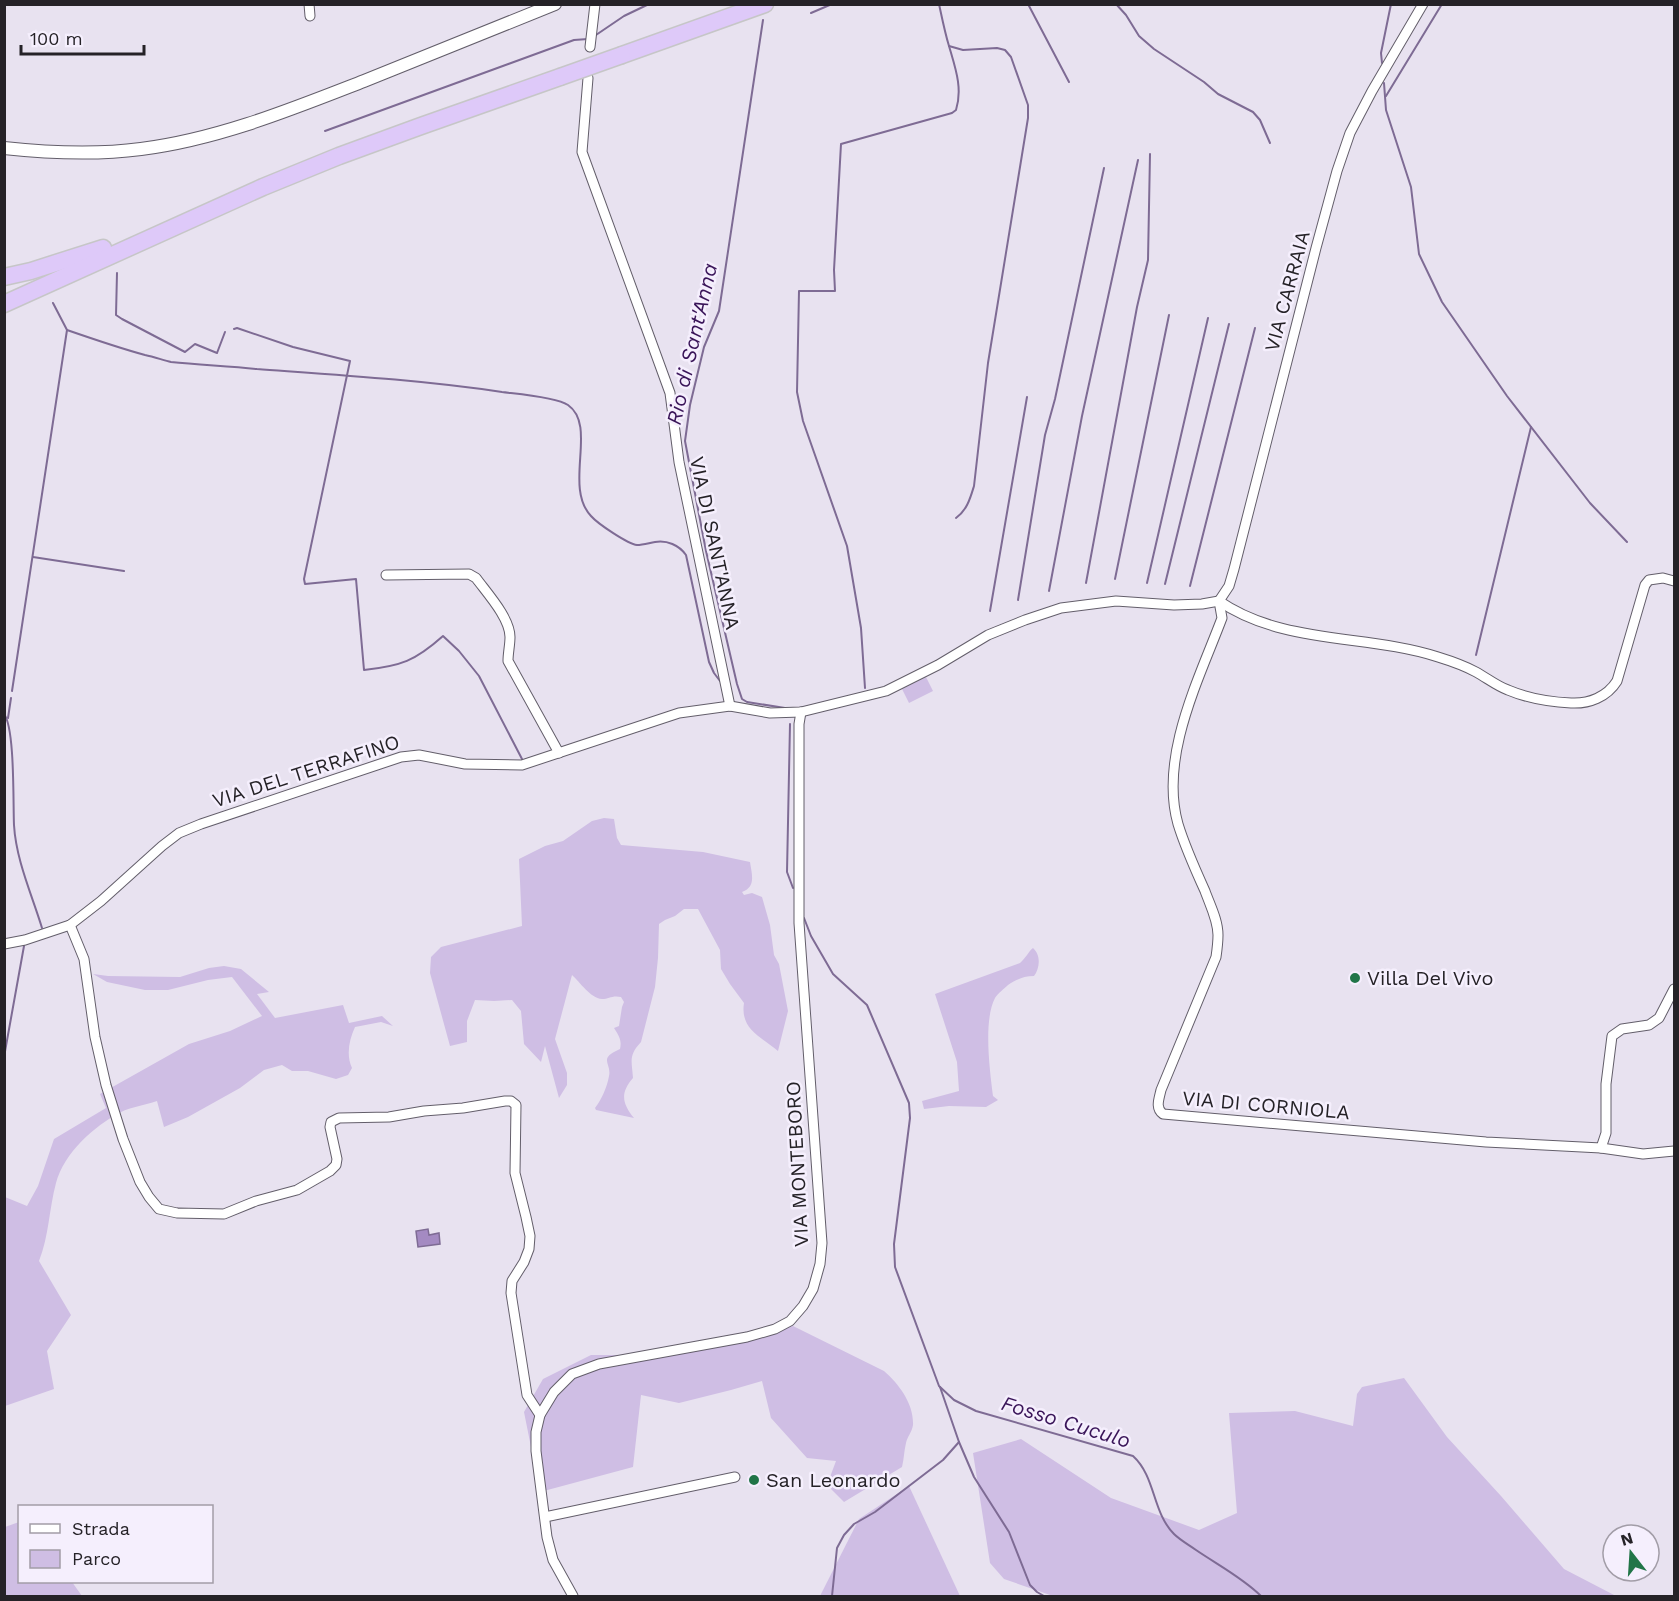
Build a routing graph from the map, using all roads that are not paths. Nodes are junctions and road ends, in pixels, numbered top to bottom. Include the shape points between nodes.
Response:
1 (309, 4) edge
2 (555, 4) edge
3 (595, 4) edge
4 (733, 4) edge
5 (765, 4) edge
6 (1423, 4) edge
7 (310, 16) dead end
8 (591, 41) dead end
9 (620, 51) junction
10 (558, 73) junction
11 (588, 78) dead end
12 (4, 148) edge
13 (103, 248) junction
14 (70, 274) junction
15 (4, 277) edge
16 (4, 293) edge
17 (4, 304) edge
18 (4, 312) edge
19 (386, 575) dead end
20 (1674, 581) edge
21 (1219, 601) junction
22 (730, 706) junction
23 (801, 712) junction
24 (559, 753) junction
25 (70, 925) junction
26 (4, 944) edge
27 (1674, 989) edge
28 (1601, 1148) junction
29 (1674, 1151) edge
30 (540, 1415) junction
31 (735, 1477) dead end
32 (545, 1517) junction
33 (573, 1596) edge

1 - 7 street
2 - 12 main road via 301,105 207,136 141,149 100,152
3 - 8 street
4 - 9 highway
5 - 9 highway
6 - 21 street, VIA CARRAIA via 1350,133 1337,171 1234,569
9 - 10 highway, bridge
10 - 13 highway via 307,157
10 - 14 highway via 263,187
11 - 22 street, VIA DI SANT'ANNA via 582,152 670,393 679,462
13 - 15 highway
13 - 16 highway
14 - 17 highway
14 - 18 highway
19 - 24 street via 468,574 476,578 508,624 508,661
20 - 21 street via 1649,579 1617,681 1611,691 1586,703 1537,699 1507,690 1473,670 1427,654 1295,632 1235,612
21 - 23 street, VIA DEL TERRAFINO via 1174,605 1116,602 1061,608 988,635 886,690
21 - 28 street, VIA DI CORNIOLA via 1222,618 1179,735 1173,781 1178,823 1214,913 1218,934 1216,957 1161,1090 1159,1111 1233,1121
22 - 23 street, VIA DEL TERRAFINO via 770,713
22 - 24 street, VIA DEL TERRAFINO via 679,713
23 - 30 street, VIA MONTEBORO via 799,922 822,1243 813,1289 790,1321 775,1329 599,1364 572,1374 554,1392
24 - 25 street, VIA DEL TERRAFINO via 511,766 465,764 419,755 401,757 201,824 162,846
25 - 26 street, VIA DEL TERRAFINO
25 - 30 street via 83,953 106,1085 140,1182 159,1209 224,1214 297,1190 336,1165 330,1127 339,1118 389,1116 505,1101 516,1105 515,1173 530,1236 511,1293 527,1395
27 - 28 street via 1659,1018 1612,1036 1607,1065 1606,1133
28 - 29 street via 1643,1154
30 - 32 street, VIA MONTEBORO via 536,1451
31 - 32 street
32 - 33 street, VIA MONTEBORO via 553,1560

